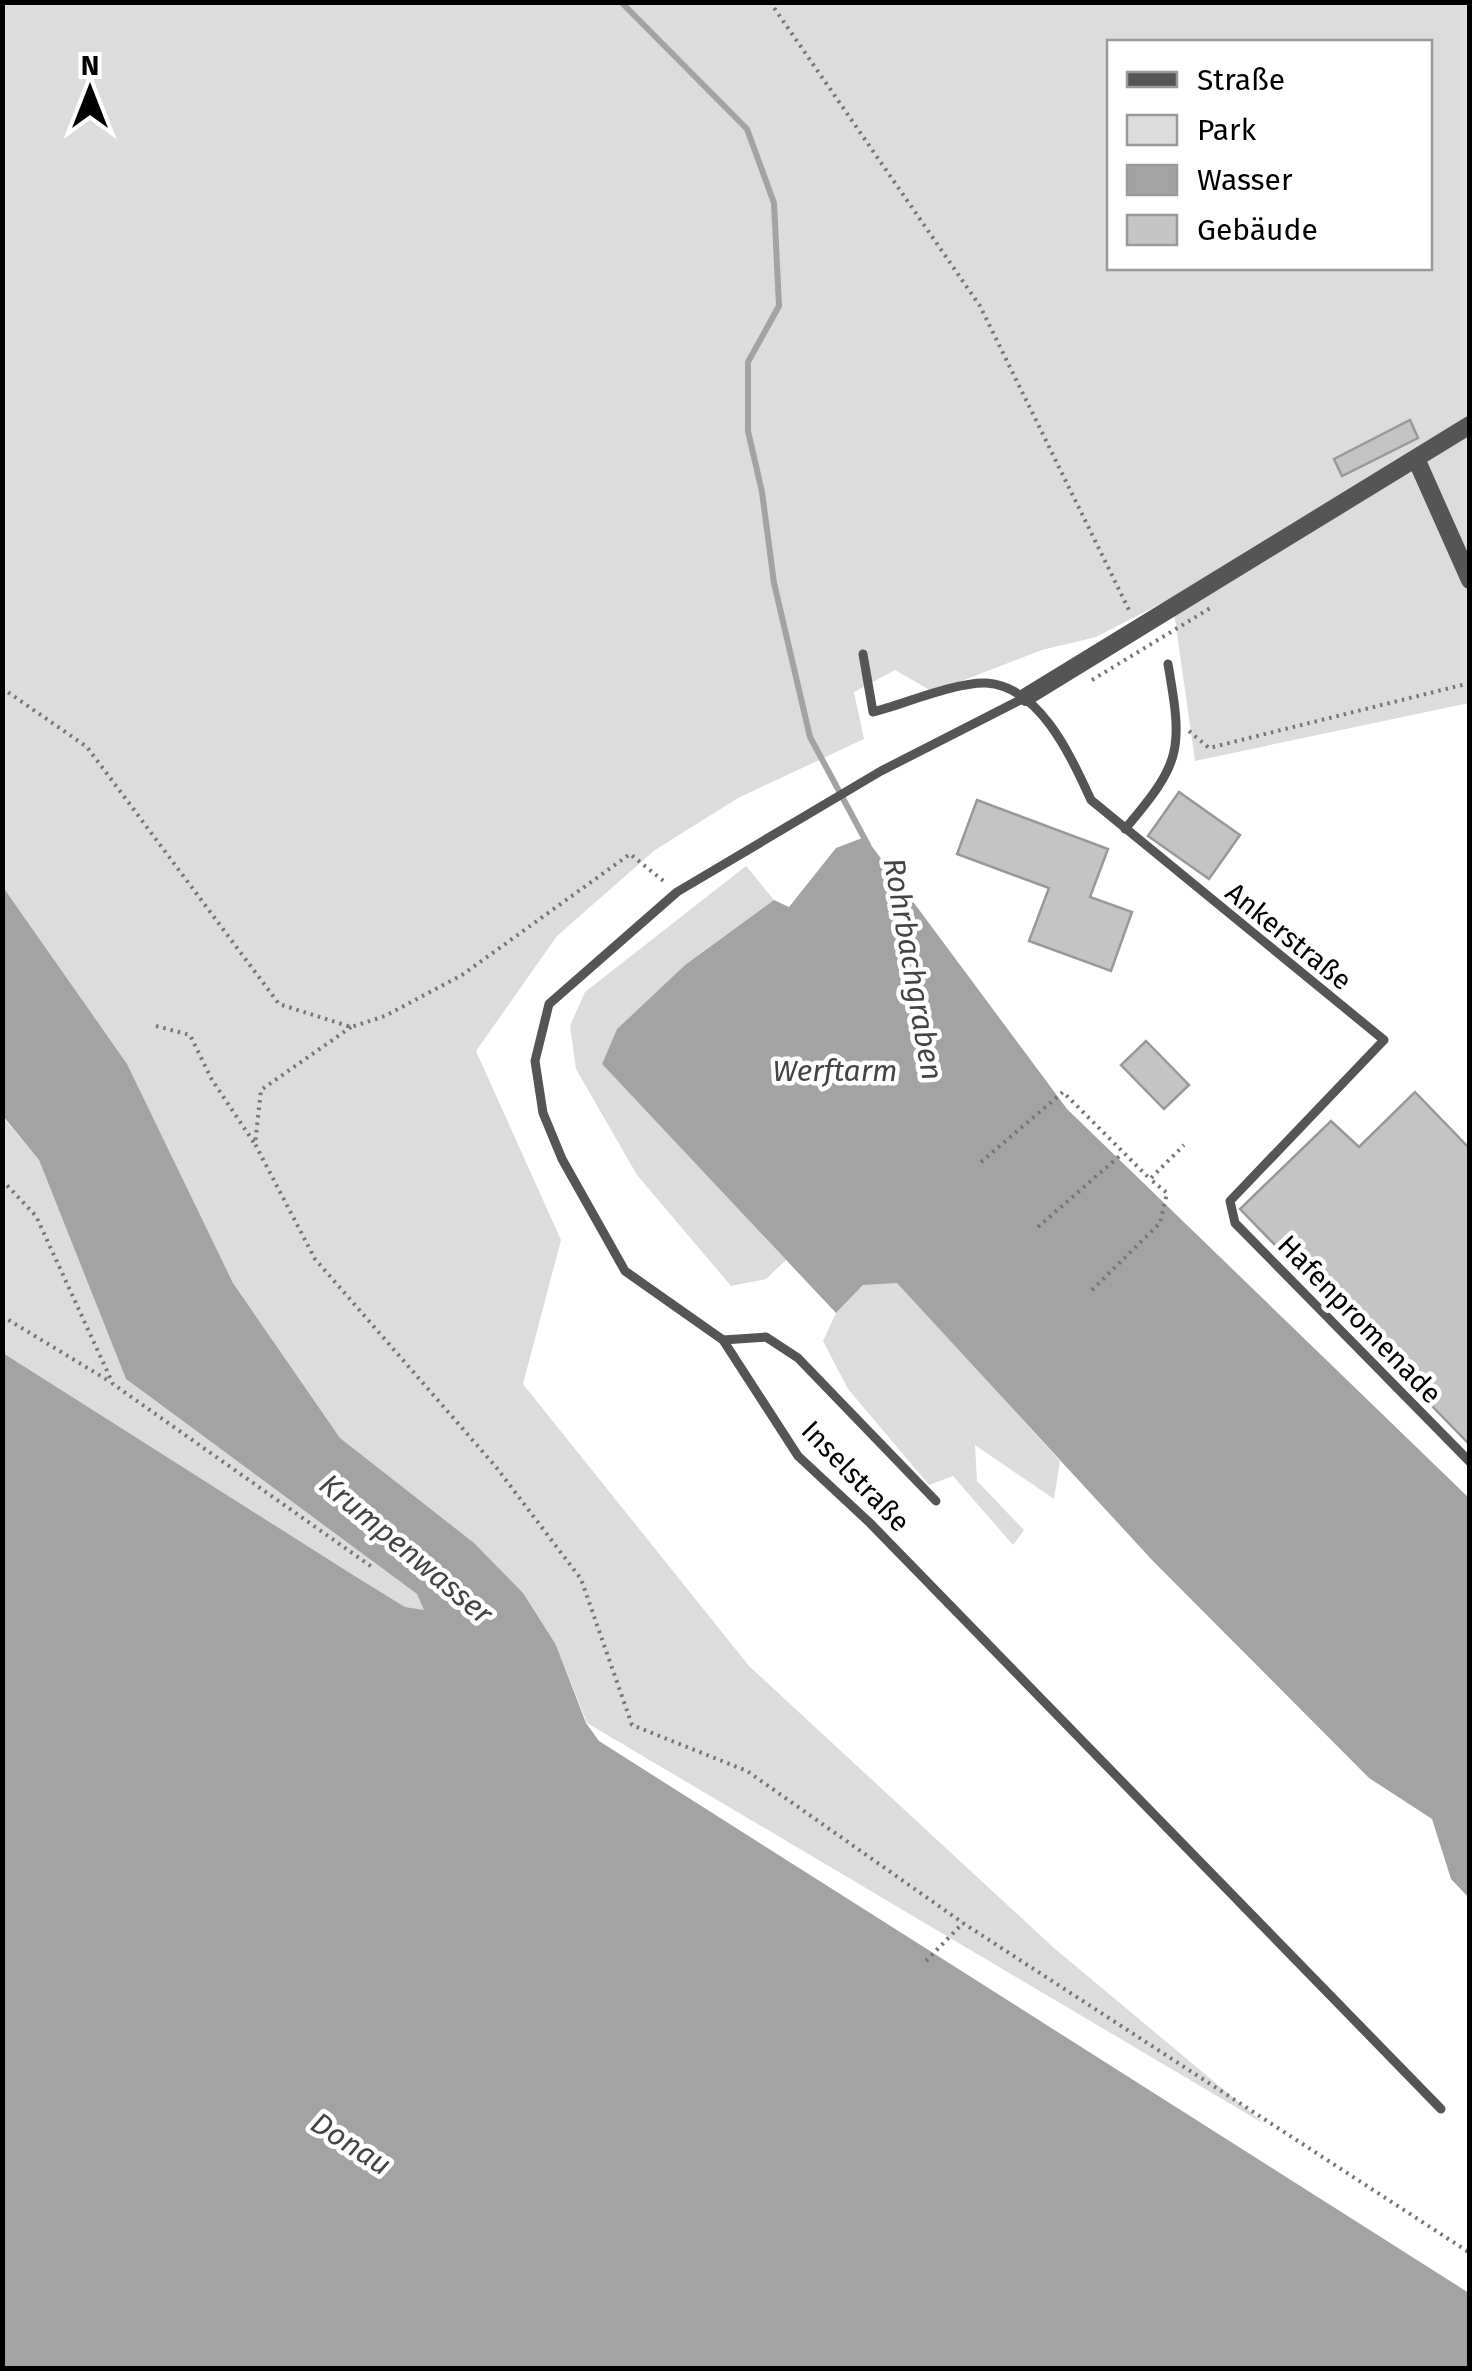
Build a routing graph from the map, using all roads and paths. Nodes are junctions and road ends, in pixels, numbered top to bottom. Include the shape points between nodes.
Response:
1 (770, 2) edge
2 (1470, 425) edge
3 (1416, 461) junction
4 (1470, 580) edge
5 (1139, 631) junction
6 (863, 654) dead end
7 (1168, 664) dead end
8 (1470, 682) edge
9 (2, 688) edge
10 (1026, 698) junction
11 (1178, 720) junction
12 (1124, 829) junction
13 (677, 892) junction
14 (156, 1026) dead end
15 (351, 1027) junction
16 (255, 1144) junction
17 (1184, 1144) dead end
18 (1123, 1152) junction
19 (981, 1162) dead end
20 (1150, 1179) junction
21 (2, 1180) edge
22 (1230, 1201) joint
23 (1038, 1227) dead end
24 (1092, 1290) dead end
25 (2, 1316) edge
26 (723, 1340) junction
27 (113, 1384) junction
28 (1470, 1462) edge
29 (936, 1501) dead end
30 (372, 1567) dead end
31 (963, 1923) junction
32 (926, 1961) dead end
33 (1441, 2110) dead end
34 (1470, 2254) edge

1 - 5 path via 980,306
2 - 3 street
3 - 4 street
3 - 5 street
5 - 10 street
6 - 10 lane via 872,712 982,682 1008,686
7 - 11 lane
8 - 11 path via 1209,748
9 - 15 path via 87,746 279,1004
10 - 12 lane, Ankerstraße via 1070,756 1091,800
10 - 13 lane, Inselstraße via 882,771
11 - 12 lane via 1176,758 1162,786
12 - 22 lane, Ankerstraße via 1384,1040
13 - 15 path via 630,854 462,975
13 - 26 lane, Inselstraße via 548,1004 535,1061 542,1113 625,1271
14 - 16 path via 190,1035
15 - 16 path via 261,1090
16 - 31 path via 315,1259 496,1467 581,1579 632,1725 748,1771
17 - 20 path
18 - 19 path via 1063,1092
18 - 20 path
18 - 23 path
20 - 24 path via 1167,1193 1160,1223
21 - 27 path via 36,1216
22 - 28 lane, Hafenpromenade via 1236,1224
25 - 27 path
26 - 29 lane via 766,1338 798,1358
26 - 33 lane, Inselstraße via 798,1456
27 - 30 path
31 - 32 path
31 - 34 path

